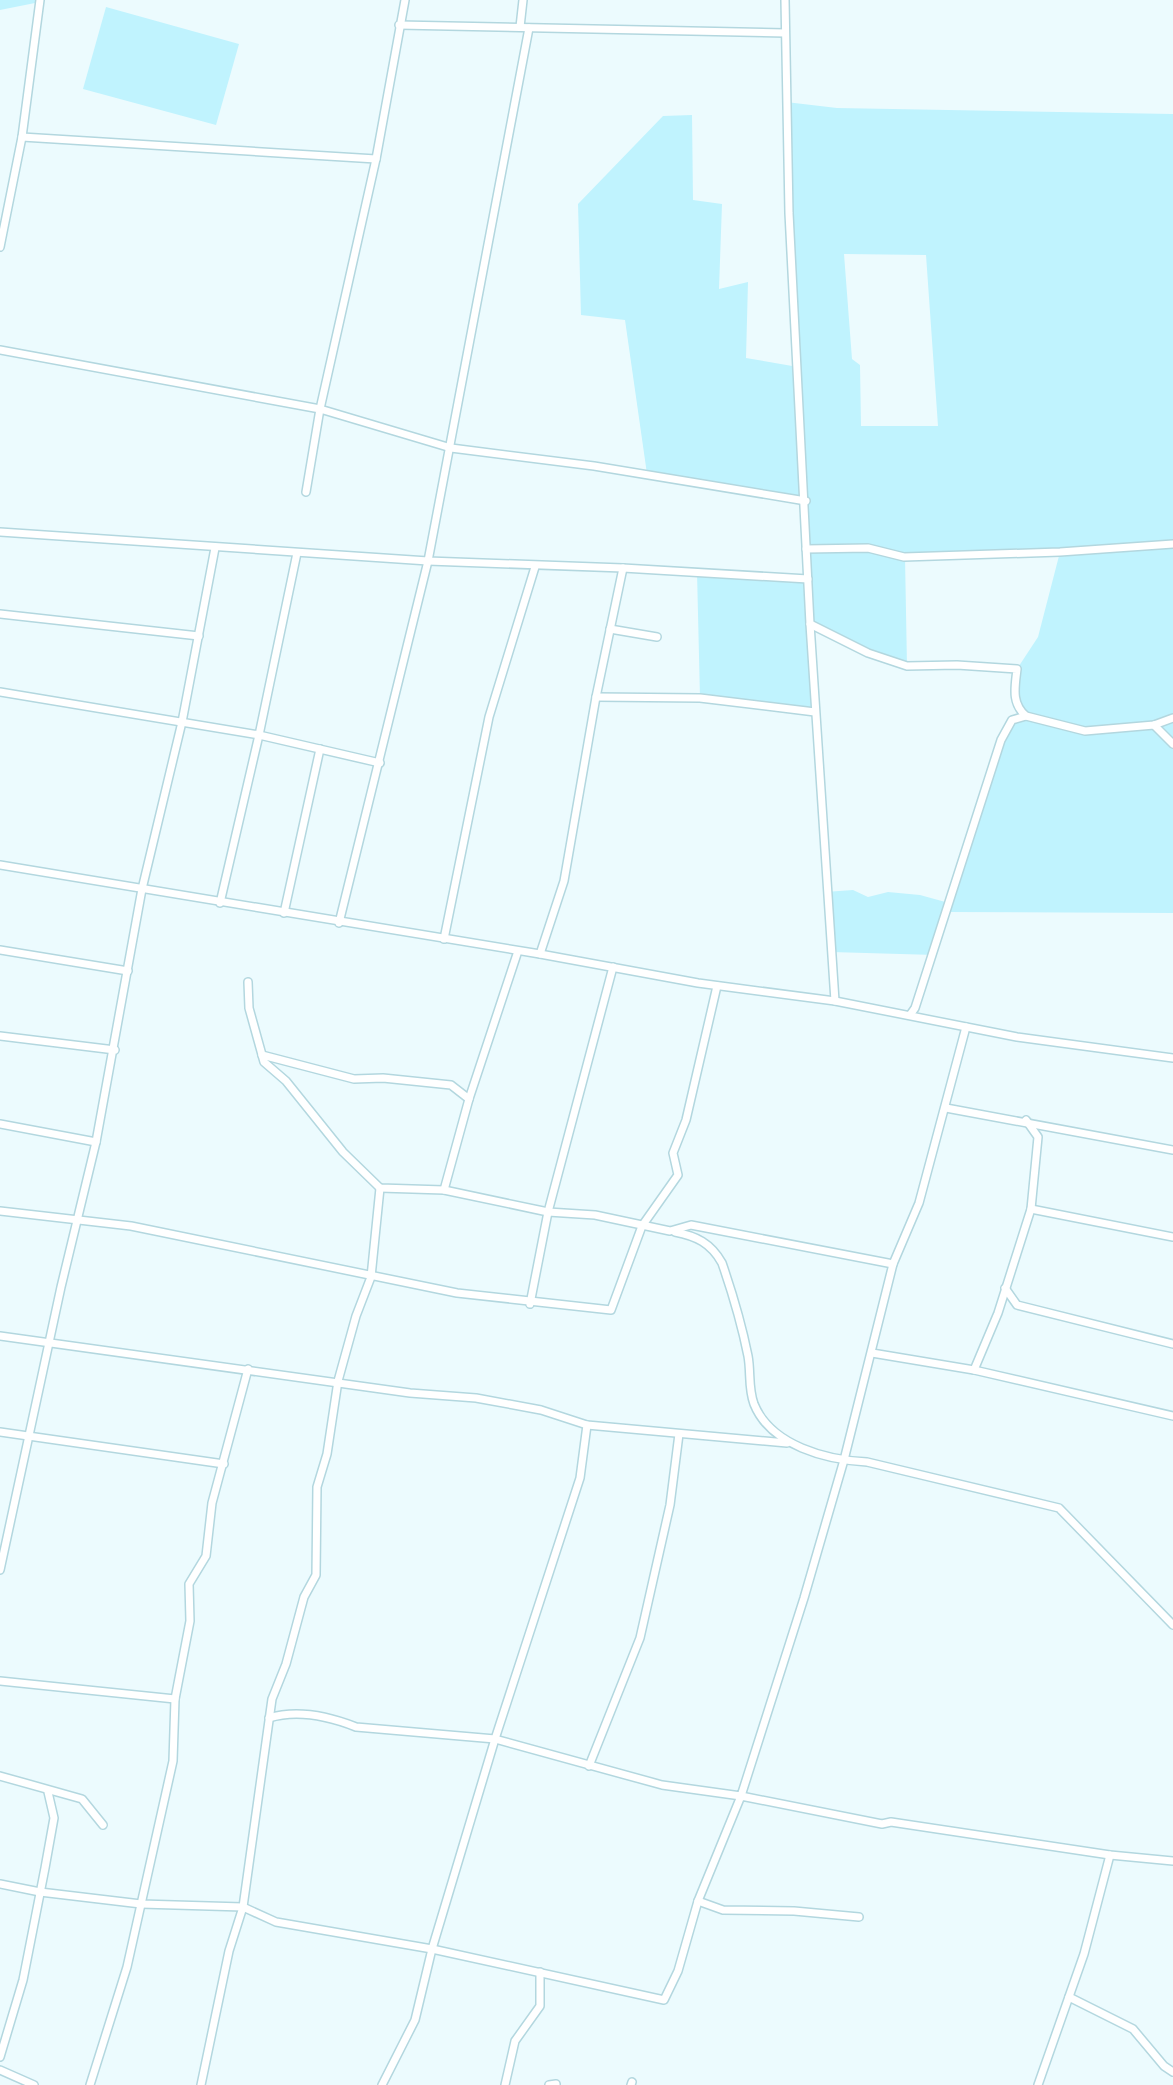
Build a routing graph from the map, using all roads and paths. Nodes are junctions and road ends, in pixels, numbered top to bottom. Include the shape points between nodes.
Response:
1 (40, 0) edge
2 (405, 0) edge
3 (523, 0) edge
4 (785, 0) edge
5 (399, 25) junction
6 (520, 27) junction
7 (529, 28) junction
8 (785, 33) junction
9 (22, 137) junction
10 (376, 159) junction
11 (0, 192) edge
12 (11, 193) junction
13 (0, 247) edge
14 (0, 350) edge
15 (320, 409) junction
16 (451, 448) junction
17 (306, 492) dead end
18 (806, 501) junction
19 (0, 532) edge
20 (1173, 544) edge
21 (215, 548) junction
22 (806, 549) junction
23 (297, 553) junction
24 (428, 561) junction
25 (536, 566) junction
26 (623, 568) junction
27 (808, 579) junction
28 (0, 614) edge
29 (810, 624) junction
30 (610, 629) junction
31 (199, 636) junction
32 (657, 637) dead end
33 (0, 692) edge
34 (596, 697) junction
35 (815, 712) junction
36 (1026, 716) junction
37 (1173, 718) edge
38 (182, 722) junction
39 (1154, 725) junction
40 (259, 736) junction
41 (1173, 744) edge
42 (320, 749) junction
43 (380, 763) junction
44 (0, 865) edge
45 (142, 889) junction
46 (220, 903) junction
47 (284, 913) junction
48 (339, 922) junction
49 (444, 939) junction
50 (0, 950) edge
51 (518, 950) junction
52 (540, 954) junction
53 (613, 967) junction
54 (128, 971) junction
55 (248, 982) dead end
56 (717, 986) junction
57 (835, 1001) junction
58 (910, 1015) junction
59 (967, 1027) junction
60 (0, 1036) edge
61 (115, 1050) junction
62 (262, 1055) junction
63 (1173, 1058) edge
64 (469, 1099) junction
65 (946, 1108) junction
66 (1026, 1120) junction
67 (0, 1124) edge
68 (96, 1142) junction
69 (1173, 1150) edge
70 (380, 1188) junction
71 (444, 1190) junction
72 (1031, 1209) junction
73 (0, 1212) edge
74 (548, 1212) junction
75 (76, 1221) junction
76 (642, 1226) junction
77 (670, 1231) junction
78 (1173, 1237) edge
79 (894, 1264) junction
80 (371, 1277) junction
81 (1006, 1288) junction
82 (530, 1304) junction
83 (0, 1336) edge
84 (50, 1343) junction
85 (1173, 1344) edge
86 (872, 1353) junction
87 (248, 1369) junction
88 (974, 1370) junction
89 (338, 1381) junction
90 (1173, 1416) edge
91 (587, 1425) junction
92 (0, 1432) edge
93 (678, 1434) junction
94 (31, 1436) junction
95 (787, 1443) junction
96 (844, 1460) junction
97 (224, 1464) junction
98 (0, 1570) edge
99 (1173, 1625) edge
100 (0, 1681) edge
101 (175, 1699) junction
102 (269, 1718) junction
103 (495, 1739) junction
104 (589, 1766) junction
105 (0, 1776) edge
106 (48, 1792) junction
107 (741, 1796) junction
108 (103, 1825) dead end
109 (1110, 1855) junction
110 (1173, 1861) edge
111 (0, 1884) edge
112 (40, 1892) junction
113 (698, 1900) junction
114 (141, 1904) junction
115 (243, 1907) junction
116 (859, 1917) dead end
117 (432, 1949) junction
118 (540, 1972) junction
119 (1069, 1997) junction
120 (0, 2057) edge
121 (0, 2070) edge
122 (1173, 2072) edge
123 (34, 2085) edge
124 (90, 2085) edge
125 (201, 2085) edge
126 (382, 2085) edge
127 (505, 2085) edge
128 (1038, 2085) edge

1 - 9 street
2 - 5 street
3 - 6 street
4 - 8 street
5 - 6 street
5 - 10 street
6 - 7 street
7 - 8 street
7 - 16 street
8 - 18 street via 789,213
9 - 10 street
9 - 12 street
10 - 15 street
11 - 12 street
12 - 13 street
14 - 15 street
15 - 16 street
15 - 17 street
16 - 18 street
16 - 24 street
18 - 22 street
19 - 21 street
20 - 22 street via 904,557 868,548
21 - 23 street
21 - 31 street
22 - 27 street
23 - 24 street
23 - 40 street
24 - 25 street
24 - 43 street
25 - 26 street
25 - 49 street via 489,717
26 - 27 street
26 - 30 street
27 - 29 street
28 - 31 street
29 - 35 street
29 - 36 street via 868,653 907,666 1017,669 1015,700
30 - 32 street
30 - 34 street
31 - 38 street
33 - 38 street
34 - 35 street via 700,698
34 - 52 street via 564,881
35 - 57 street
36 - 39 street via 1085,731
36 - 58 street via 1012,720 1001,740 935,955
37 - 39 street
38 - 40 street
38 - 45 street
39 - 41 street
40 - 42 street
40 - 46 street
42 - 43 street
42 - 47 street
43 - 48 street
44 - 45 street
45 - 46 street
45 - 54 street
46 - 47 street
47 - 48 street
48 - 49 street
49 - 51 street
50 - 54 street
51 - 52 street
51 - 64 street
52 - 53 street
53 - 56 street
53 - 74 street
54 - 61 street
55 - 62 street via 249,1008
56 - 57 street
56 - 76 street via 686,1120 673,1153 678,1175
57 - 58 street
58 - 59 street
59 - 63 street
59 - 65 street
60 - 61 street
61 - 68 street
62 - 64 street via 354,1079 451,1085
62 - 70 street via 342,1153
64 - 71 street
65 - 66 street
65 - 79 street via 919,1203
66 - 69 street
66 - 72 street via 1038,1137
67 - 68 street
68 - 75 street
70 - 71 street
70 - 80 street
71 - 74 street
72 - 78 street
72 - 81 street
73 - 75 street
74 - 76 street via 595,1215
74 - 82 street
75 - 80 street via 131,1226
75 - 84 street
76 - 77 street
76 - 82 street via 611,1310
77 - 79 street via 691,1225
77 - 95 street via 693,1235 715,1249 748,1356 756,1407
79 - 86 street
80 - 82 street
80 - 89 street
81 - 85 street via 1017,1305
81 - 88 street
83 - 84 street
84 - 87 street
84 - 94 street
86 - 88 street
86 - 96 street
87 - 89 street
87 - 97 street
88 - 90 street
89 - 91 street via 476,1398 541,1410
89 - 102 street via 317,1487 316,1575 295,1623
91 - 93 street
91 - 103 street via 580,1478
92 - 94 street
93 - 95 street
93 - 104 street via 670,1505 640,1638
94 - 97 street
94 - 98 street
95 - 96 street
96 - 99 street via 1059,1508
96 - 107 street
97 - 101 street via 212,1503 206,1556 190,1584 190,1621
100 - 101 street
101 - 114 street via 173,1761
102 - 103 street via 286,1713 311,1715 367,1729
102 - 115 street
103 - 104 street
103 - 117 street
104 - 107 street via 662,1785
105 - 106 street
106 - 108 street via 82,1799
106 - 112 street via 54,1818
107 - 109 street via 874,1823
107 - 113 street
109 - 110 street
109 - 119 street
111 - 112 street
112 - 114 street
112 - 120 street via 23,1980
113 - 116 street via 723,1910
113 - 118 street via 678,1971 664,2000
114 - 115 street
114 - 124 street via 127,1967
115 - 117 street via 276,1922
115 - 125 street via 226,1963
117 - 118 street
117 - 126 street via 415,2020
118 - 127 street via 540,2006 515,2041
119 - 122 street via 1133,2029
119 - 128 street
121 - 123 street

